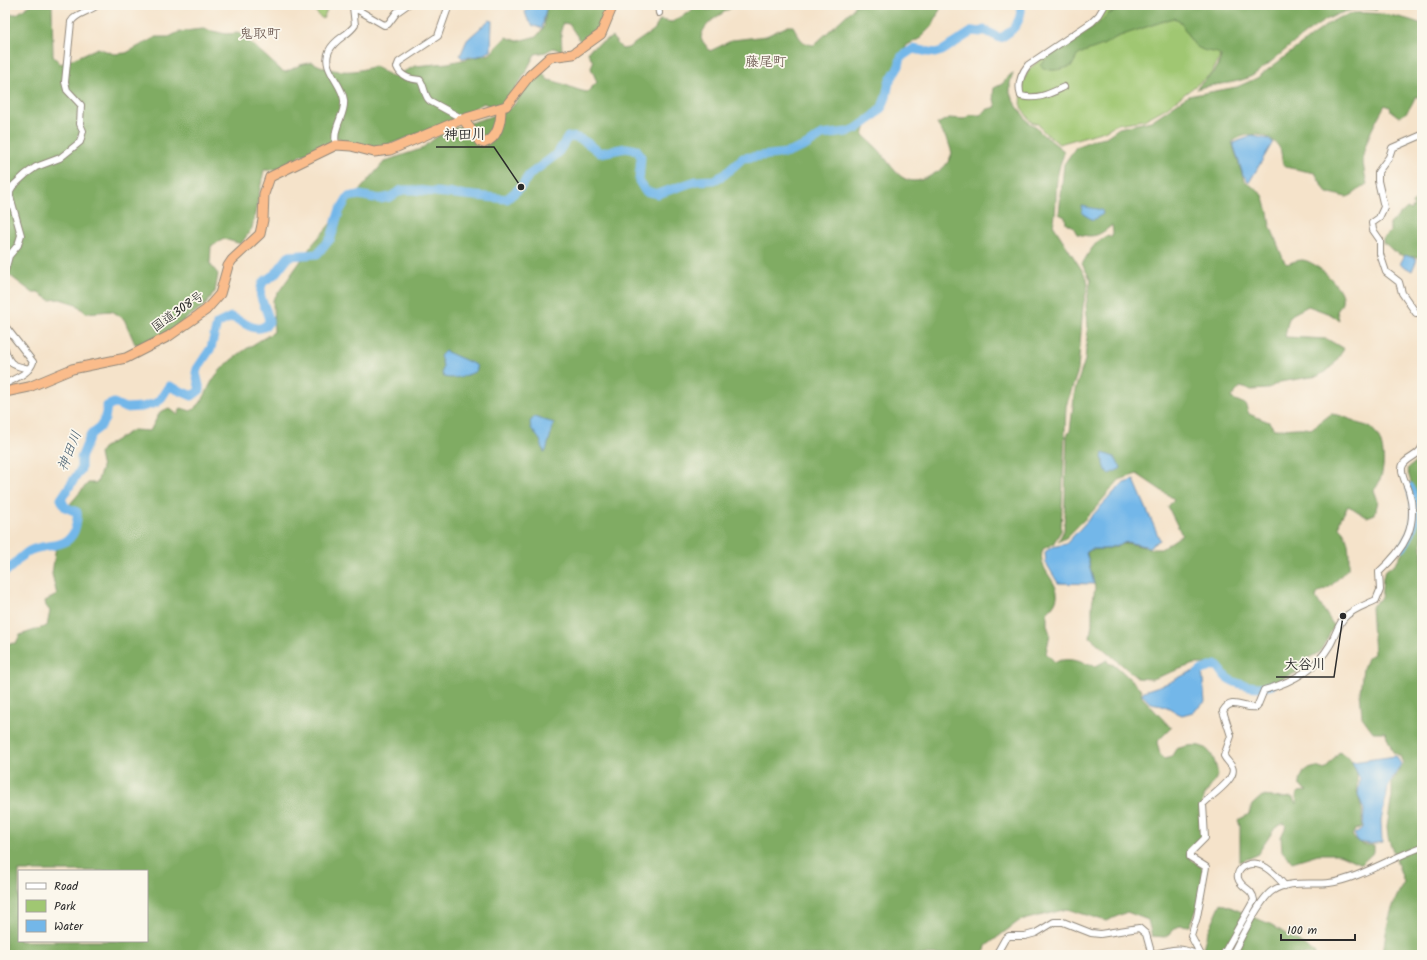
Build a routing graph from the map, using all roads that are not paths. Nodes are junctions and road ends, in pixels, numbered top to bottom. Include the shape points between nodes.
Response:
1 (97, 5) edge
2 (408, 5) edge
3 (449, 5) edge
4 (613, 5) edge
5 (658, 5) edge
6 (1105, 5) edge
7 (352, 6) edge
8 (659, 13) dead end
9 (1064, 87) dead end
10 (501, 109) junction
11 (463, 119) junction
12 (1422, 135) edge
13 (336, 145) junction
14 (5, 271) edge
15 (1422, 313) edge
16 (5, 326) edge
17 (5, 349) edge
18 (29, 370) junction
19 (5, 384) edge
20 (5, 392) edge
21 (1422, 447) edge
22 (1422, 847) edge
23 (1285, 886) junction
24 (996, 955) edge
25 (1198, 955) edge
26 (1202, 955) edge
27 (1222, 955) edge
28 (1232, 955) edge

1 - 14 street via 71,22 65,82 68,90 81,105 82,138 76,147 60,158 36,167 13,186 10,196 21,235 18,245 9,256
2 - 7 street via 384,25
3 - 11 street via 438,36 399,62 397,66 400,73 407,78 420,80 430,101
4 - 10 highway via 601,34 573,54 550,57 530,75
5 - 8 street
6 - 9 street via 1092,22 1028,65 1019,88 1020,96 1037,98
7 - 13 street via 355,25 333,44 327,58 344,101 334,135
10 - 11 highway
10 - 11 highway via 499,128 488,142 480,142
11 - 13 highway via 386,151 374,152
12 - 15 street via 1392,148 1386,162 1380,168 1378,182 1384,207 1379,218 1372,223 1373,230 1380,240 1380,254 1386,272 1399,282 1402,293 1416,314
13 - 20 highway, 国道308号 via 268,179 260,234 232,260 220,294 206,310 169,336 126,358 72,370 29,387
16 - 18 street via 31,358 33,362
17 - 18 street via 9,362
18 - 19 street
21 - 26 street via 1421,451 1403,464 1401,469 1414,512 1412,525 1397,553 1379,572 1380,590 1376,600 1352,611 1344,618 1319,661 1291,681 1264,690 1257,707 1234,703 1223,711 1231,736 1224,756 1232,767 1232,772 1226,783 1203,804 1205,838 1190,853 1190,857 1206,867 1191,936
22 - 23 street via 1331,883
23 - 27 street via 1271,871 1259,864 1241,868 1238,877 1242,885 1249,889 1254,900
23 - 28 street via 1272,891 1264,900
24 - 25 street via 1005,938 1036,933 1054,922 1063,922 1091,934 1139,928 1146,934 1148,947 1154,954 1184,949

